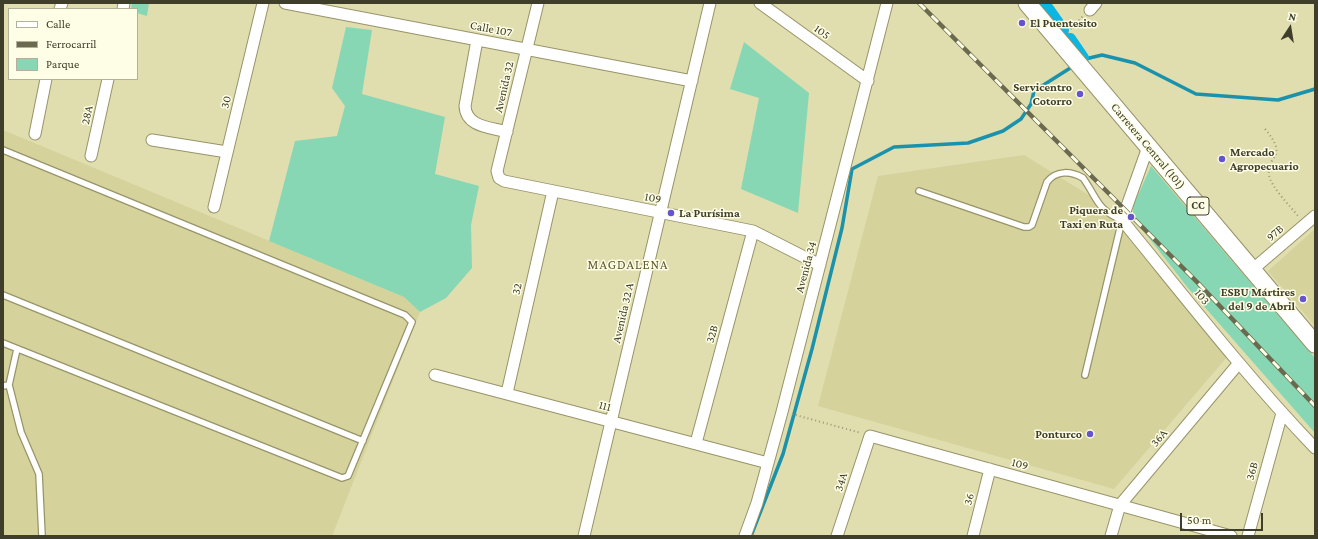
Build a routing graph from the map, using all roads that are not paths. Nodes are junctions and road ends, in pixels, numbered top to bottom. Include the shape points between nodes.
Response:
1 (263, 3) edge
2 (285, 3) edge
3 (538, 3) edge
4 (710, 3) edge
5 (760, 3) edge
6 (1027, 3) edge
7 (884, 5) edge
8 (316, 6) edge
9 (477, 40) junction
10 (526, 49) junction
11 (46, 80) edge
12 (108, 80) edge
13 (692, 81) junction
14 (868, 81) junction
15 (507, 132) junction
16 (35, 134) dead end
17 (152, 140) dead end
18 (1148, 147) junction
19 (3, 150) edge
20 (227, 152) junction
21 (91, 156) dead end
22 (499, 178) joint
23 (919, 190) dead end
24 (553, 191) junction
25 (214, 207) dead end
26 (661, 212) junction
27 (1315, 216) edge
28 (1122, 220) junction
29 (753, 231) junction
30 (820, 265) junction
31 (1252, 270) junction
32 (3, 295) edge
33 (3, 343) edge
34 (1315, 344) edge
35 (17, 349) junction
36 (1239, 363) junction
37 (435, 375) dead end
38 (1085, 375) dead end
39 (6, 385) edge
40 (507, 393) junction
41 (1282, 413) junction
42 (611, 421) junction
43 (870, 436) joint
44 (363, 441) junction
45 (696, 443) junction
46 (1315, 448) edge
47 (768, 463) junction
48 (990, 469) junction
49 (1120, 505) junction
50 (42, 536) edge
51 (584, 536) edge
52 (745, 536) edge
53 (837, 536) edge
54 (973, 536) edge
55 (1111, 536) edge
56 (1231, 536) edge
57 (1248, 536) edge

1 - 20 street, 30
2 - 8 street, Calle 107
3 - 10 street, Avenida 32
4 - 13 street, Avenida 32 A
5 - 14 street, 105
6 - 18 main road, Carretera Central (101) / CC
7 - 14 street, Avenida 34
8 - 9 street, Calle 107
9 - 10 street, Calle 107
9 - 15 street via 464,106 465,114 476,124
10 - 13 street, Calle 107
10 - 15 street, Avenida 32
11 - 16 street
12 - 21 street, 28A
13 - 26 street, Avenida 32 A
14 - 30 street, Avenida 34
15 - 22 street, Avenida 32 via 498,171
17 - 20 street
18 - 28 street
18 - 31 main road, Carretera Central (101) / CC
19 - 44 lane via 405,315 412,322
20 - 25 street, 30
22 - 24 street, 109
23 - 28 lane via 1029,227 1032,225 1047,182 1059,173 1068,172 1083,178 1101,208
24 - 26 street, 109
24 - 40 street, 32
26 - 29 street, 109
26 - 42 street, Avenida 32 A
27 - 31 street, 97B
28 - 36 street, 103
28 - 38 lane
29 - 30 street, 109
29 - 45 street, 32B
30 - 47 street, Avenida 34
31 - 34 main road, Carretera Central (101) / CC
32 - 44 lane
33 - 35 lane
35 - 39 lane
35 - 44 lane via 342,478 348,476
36 - 41 street, 103
36 - 49 street, 36A
37 - 40 street, 111
39 - 50 lane via 21,432 39,474
40 - 42 street, 111
41 - 46 street, 103
41 - 57 street, 36B
42 - 45 street, 111
42 - 51 street, Avenida 32 A
43 - 48 street, 109
43 - 53 street, 34A
45 - 47 street, 111
47 - 52 street, Avenida 34
48 - 49 street, 109
48 - 54 street, 36
49 - 55 street, 36A
49 - 56 street, 109

